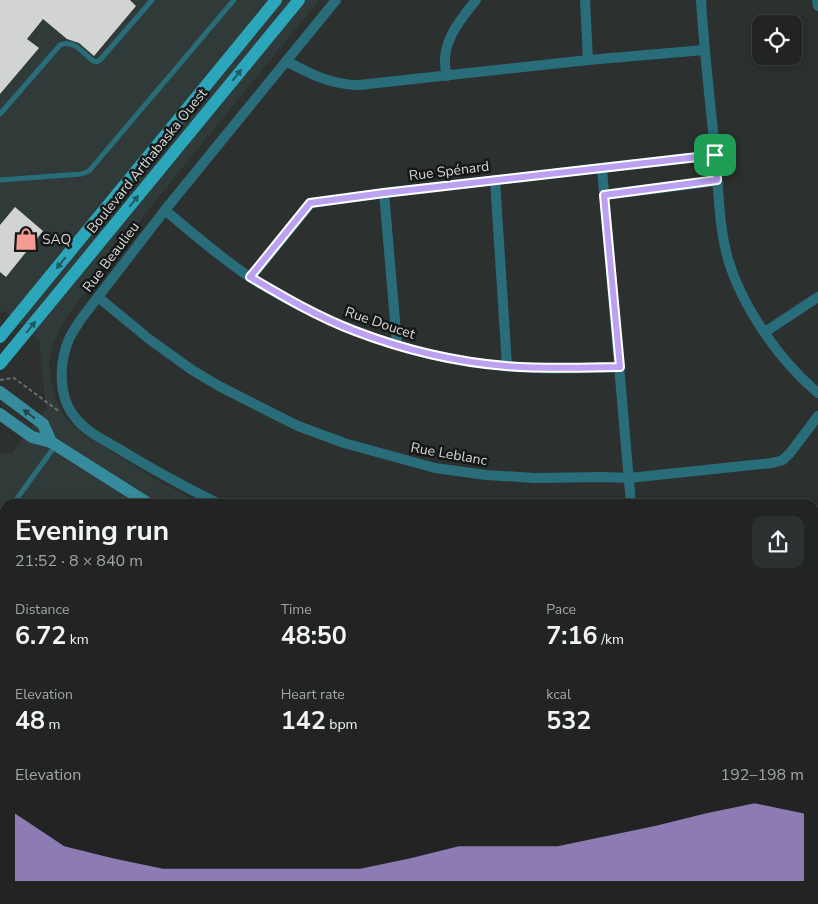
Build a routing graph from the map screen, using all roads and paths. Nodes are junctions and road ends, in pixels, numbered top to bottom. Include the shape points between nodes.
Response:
1 (152, 0) edge
2 (234, 0) edge
3 (276, 0) edge
4 (299, 0) edge
5 (336, 0) edge
6 (476, 0) edge
7 (585, 0) edge
8 (701, 0) edge
9 (816, 0) edge
10 (818, 6) edge
11 (704, 50) junction
12 (588, 60) junction
13 (286, 61) junction
14 (447, 76) junction
15 (0, 114) edge
16 (715, 155) junction
17 (602, 169) junction
18 (0, 180) edge
19 (495, 180) junction
20 (717, 180) junction
21 (384, 193) junction
22 (604, 195) junction
23 (165, 210) junction
24 (250, 277) junction
25 (818, 297) edge
26 (98, 298) junction
27 (765, 332) junction
28 (0, 337) edge
29 (397, 344) junction
30 (0, 364) edge
31 (507, 366) junction
32 (620, 367) junction
33 (0, 380) edge
34 (0, 392) edge
35 (818, 393) edge
36 (0, 414) edge
37 (818, 416) edge
38 (66, 417) dead end
39 (53, 444) junction
40 (630, 478) junction
41 (16, 499) edge
42 (141, 499) edge
43 (209, 499) edge
44 (631, 499) edge

1 - 15 lane via 96,62 71,43 60,45
2 - 18 lane via 89,171
3 -> 28 main road, Boulevard Arthabaska Ouest
30 -> 4 main road, Boulevard Arthabaska Ouest
5 - 13 street, Rue Beaulieu
6 - 14 street via 458,21 450,37 445,55
7 - 12 street
8 - 11 street
9 - 10 street
11 - 12 street
11 - 16 street
12 - 14 street
13 - 14 street via 315,76 345,85
13 - 23 street, Rue Beaulieu
16 - 17 street, Rue Spénard
16 - 20 street
17 - 19 street, Rue Spénard
17 - 22 street
19 - 21 street, Rue Spénard
19 - 31 street
20 - 22 street
20 - 27 street via 720,220 728,259 738,287
21 - 24 street, Rue Spénard via 310,203
21 - 29 street
22 - 32 street
23 - 24 street, Rue Doucet
23 - 26 street, Rue Beaulieu
24 - 29 street, Rue Doucet via 302,307 355,331
25 - 27 street
26 - 40 street, Rue Leblanc via 149,339 219,386 298,426 344,443 435,468 486,475
26 - 43 street, Rue Beaulieu via 69,338 63,358 62,377 74,416 96,435
27 - 35 street via 787,362
29 - 31 street, Rue Doucet via 474,362
31 - 32 street, Rue Doucet
32 - 40 street
33 - 38 path via 14,378
39 -> 34 main road via 42,424
36 - 39 main road via 32,437
37 - 40 street, Rue Leblanc via 783,460
39 - 41 lane
39 - 42 main road
40 - 44 street

